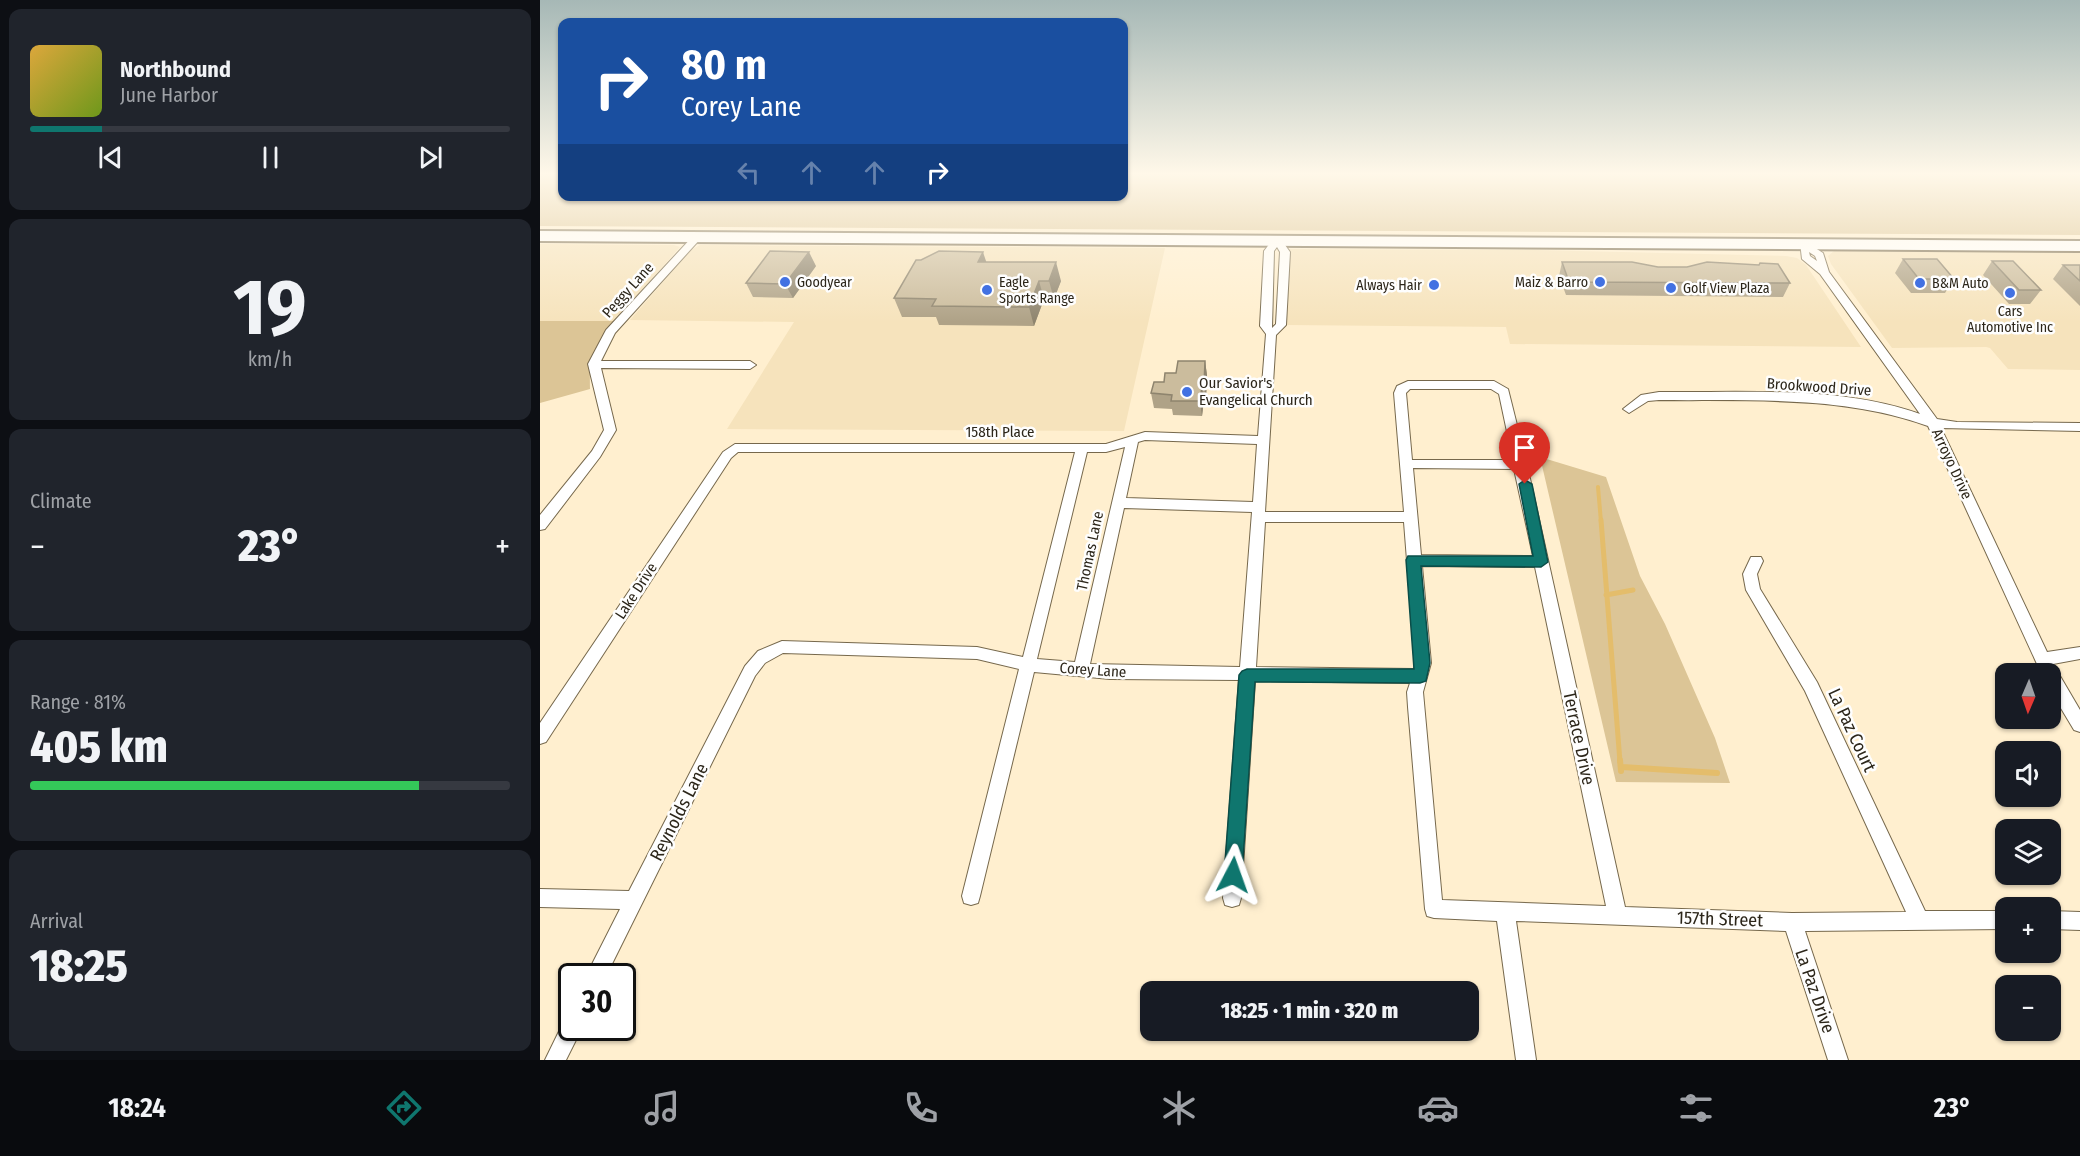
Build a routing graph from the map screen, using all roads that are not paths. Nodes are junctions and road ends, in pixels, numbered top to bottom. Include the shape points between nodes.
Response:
1 (540, 236) edge
2 (697, 237) junction
3 (1277, 240) junction
4 (1803, 244) junction
5 (2080, 246) edge
6 (1271, 334) junction
7 (594, 364) junction
8 (750, 366) dead end
9 (1629, 409) dead end
10 (1933, 423) junction
11 (2080, 427) edge
12 (1133, 438) junction
13 (1263, 440) junction
14 (735, 448) joint
15 (1082, 448) junction
16 (1407, 464) junction
17 (1521, 465) junction
18 (1117, 503) junction
19 (1258, 512) junction
20 (1411, 518) junction
21 (540, 525) edge
22 (1413, 560) junction
23 (1756, 561) dead end
24 (1541, 562) junction
25 (768, 653) joint
26 (2080, 653) edge
27 (2042, 659) junction
28 (2044, 663) edge
29 (1029, 665) junction
30 (1081, 670) junction
31 (1247, 675) junction
32 (1420, 676) junction
33 (2061, 693) edge
34 (2080, 725) edge
35 (540, 737) edge
36 (971, 896) dead end
37 (540, 898) edge
38 (1232, 898) dead end
39 (635, 900) junction
40 (1434, 909) joint
41 (1505, 911) junction
42 (1617, 914) junction
43 (1919, 919) junction
44 (1995, 920) edge
45 (2061, 920) edge
46 (2080, 921) edge
47 (1792, 922) junction
48 (603, 963) edge
49 (564, 1041) edge
50 (555, 1060) edge
51 (1526, 1060) edge
52 (1838, 1060) edge

1 - 2 main road
2 - 3 main road
2 - 7 street, Peggy Lane via 610,332
3 - 4 main road
3 - 6 street via 1269,251 1268,264 1265,326
3 - 6 street via 1285,252 1281,325
4 - 5 main road
4 - 10 street, Arroyo Drive via 1804,257 1824,272
6 - 13 street
7 - 8 street
7 - 21 street via 610,430
9 - 10 street, Brookwood Drive via 1644,398 1659,396 1808,399 1871,405
10 - 11 street, Brookwood Drive
10 - 27 street, Arroyo Drive
12 - 13 street, 158th Place
12 - 15 street, 158th Place via 1106,448
12 - 18 street, Thomas Lane
13 - 19 street
14 - 15 street, 158th Place
14 - 35 street, Lake Drive
15 - 29 street, Thomas Lane
16 - 17 street
16 - 17 street, Terrace Drive via 1401,389 1412,384 1478,384 1494,385 1504,392
16 - 20 street, Terrace Drive
17 - 24 street, Terrace Drive
18 - 19 street
18 - 30 street, Thomas Lane
19 - 20 street
19 - 31 street
20 - 22 street, Terrace Drive
22 - 24 street
22 - 32 street, Terrace Drive via 1423,663
23 - 43 street, La Paz Court via 1750,574 1753,590 1811,687
24 - 42 street, Terrace Drive
25 - 29 street, Corey Lane via 782,647 977,653
25 - 39 street, Reynolds Lane via 750,671
26 - 27 street
27 - 28 street, Arroyo Drive
29 - 30 street, Corey Lane
29 - 36 street, Thomas Lane
30 - 31 street, Corey Lane
31 - 32 street, Corey Lane
31 - 38 street
32 - 40 street, Terrace Drive via 1415,692
33 - 34 street, Arroyo Drive
37 - 39 street
39 - 48 street, Reynolds Lane
40 - 41 street, 157th Street
41 - 42 street, 157th Street
41 - 51 street
42 - 47 street, 157th Street
43 - 44 street, 157th Street
43 - 47 street, 157th Street
45 - 46 street
47 - 52 street, La Paz Drive
49 - 50 street

